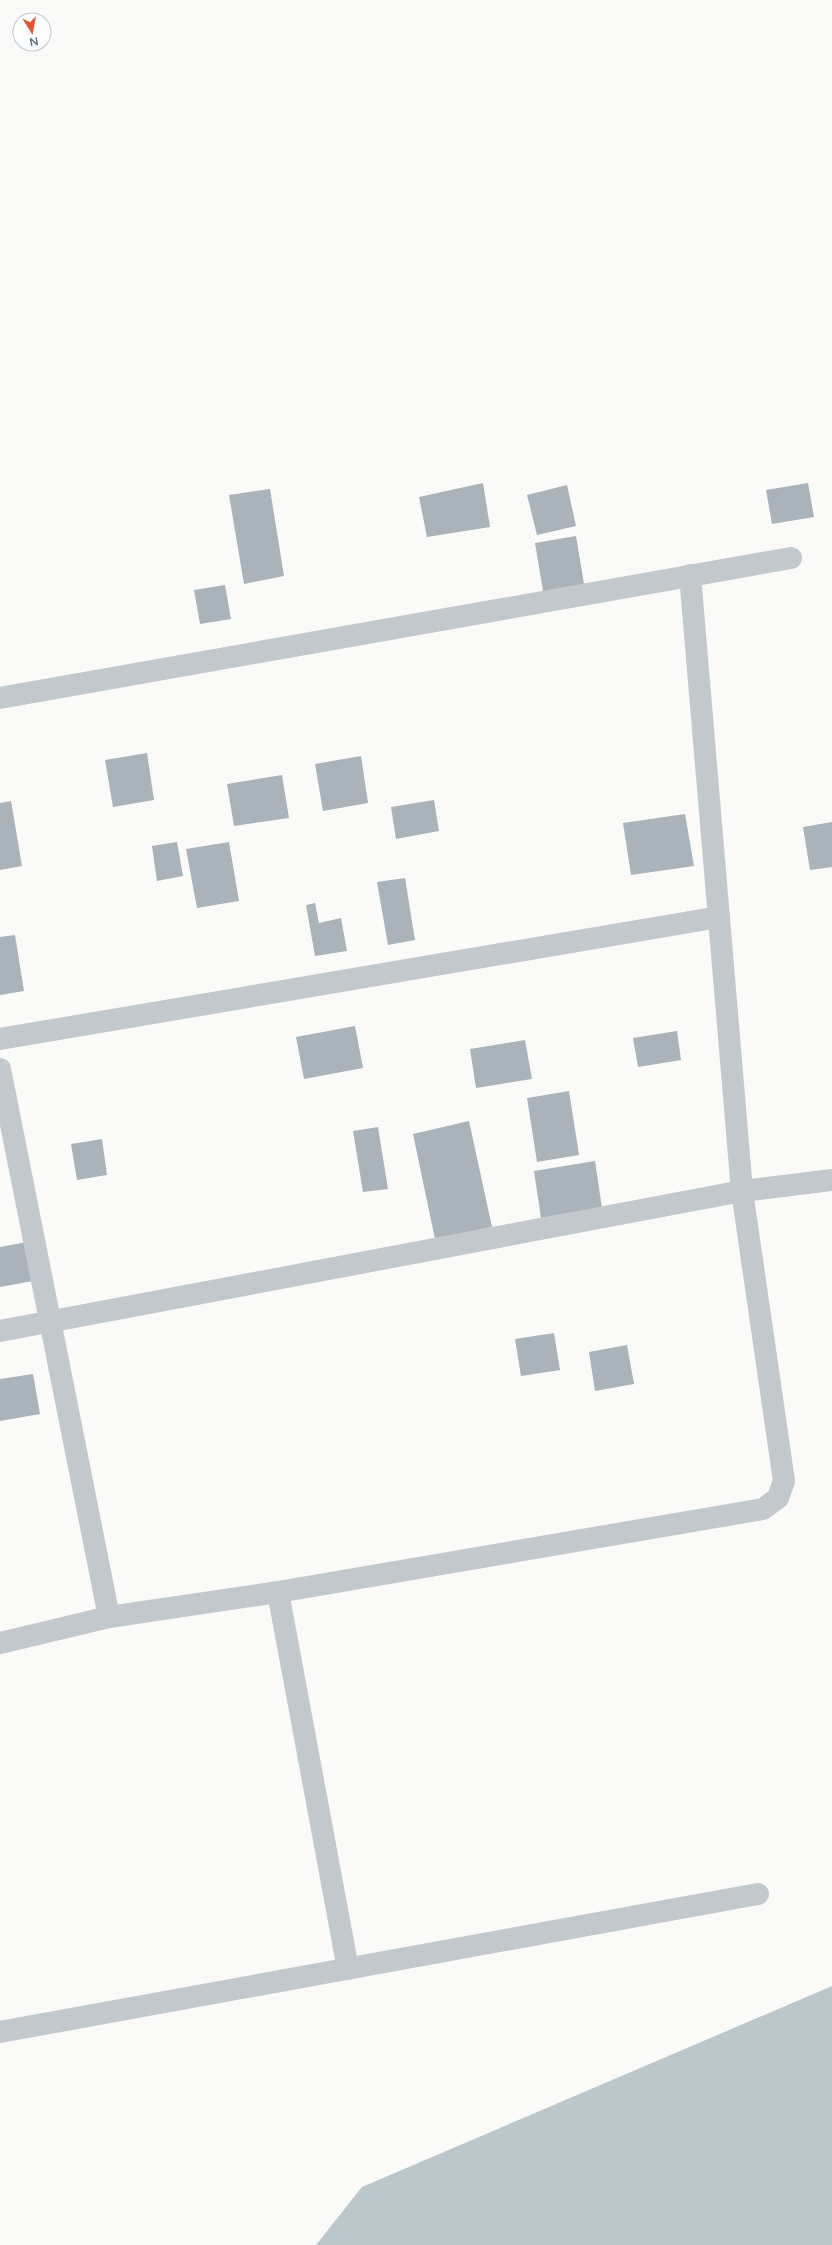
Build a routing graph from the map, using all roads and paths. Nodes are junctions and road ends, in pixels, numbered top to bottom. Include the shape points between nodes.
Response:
1 (790, 558) dead end
2 (690, 575) junction
3 (0, 698) edge
4 (719, 917) junction
5 (0, 1039) edge
6 (0, 1069) edge
7 (832, 1180) edge
8 (742, 1191) junction
9 (50, 1321) junction
10 (0, 1331) edge
11 (278, 1592) junction
12 (109, 1617) junction
13 (0, 1643) edge
14 (758, 1894) dead end
15 (348, 1969) junction
16 (0, 2032) edge

1 - 2 street
2 - 3 street
2 - 4 street
4 - 5 street
4 - 8 street
6 - 9 street
7 - 8 street
8 - 9 street
8 - 11 street via 784,1481 778,1498 763,1509
9 - 10 street
9 - 12 street
11 - 12 street
11 - 15 street
12 - 13 street
14 - 15 street
15 - 16 street

